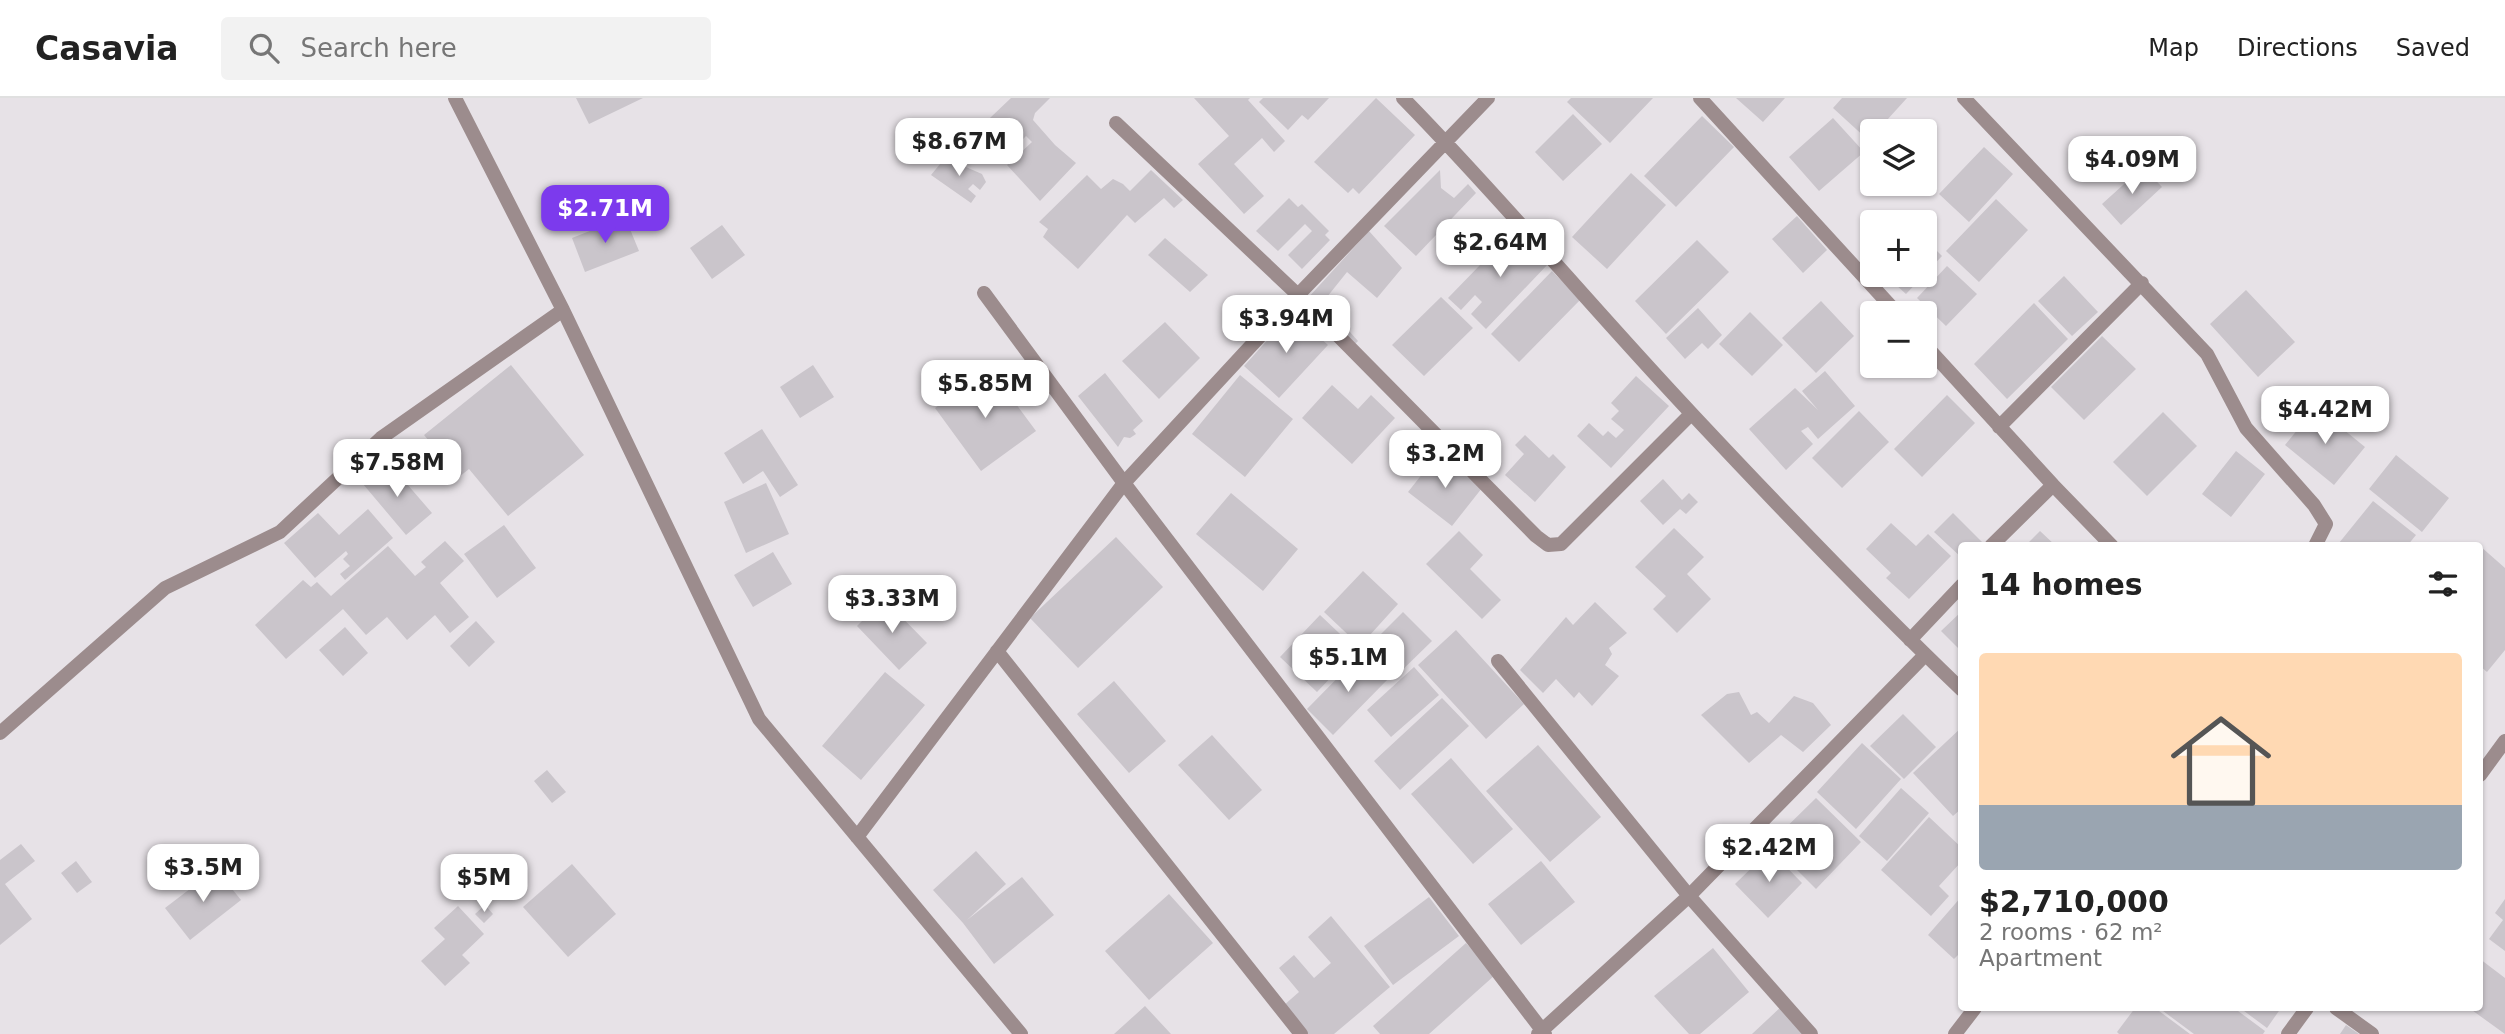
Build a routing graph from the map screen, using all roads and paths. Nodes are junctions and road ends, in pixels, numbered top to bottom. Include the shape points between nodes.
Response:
1 (455, 98) edge
2 (1403, 98) edge
3 (1488, 98) edge
4 (1700, 98) edge
5 (1964, 98) edge
6 (1116, 123) dead end
7 (1446, 142) junction
8 (2141, 283) junction
9 (984, 293) dead end
10 (1298, 295) junction
11 (1886, 301) edge
12 (563, 310) junction
13 (1937, 358) edge
14 (1691, 414) junction
15 (1999, 427) junction
16 (1124, 482) junction
17 (2053, 485) junction
18 (1995, 542) edge
19 (2108, 542) edge
20 (2317, 542) edge
21 (1958, 589) edge
22 (1910, 640) junction
23 (997, 651) junction
24 (1925, 655) junction
25 (1498, 661) dead end
26 (1958, 686) edge
27 (0, 733) edge
28 (2505, 741) edge
29 (2483, 771) edge
30 (857, 837) junction
31 (1689, 895) junction
32 (1973, 1011) edge
33 (2304, 1011) edge
34 (2340, 1011) edge
35 (1542, 1033) edge
36 (1021, 1034) edge
37 (1301, 1034) edge
38 (1811, 1034) edge
39 (1955, 1034) edge
40 (2288, 1034) edge
41 (2372, 1034) edge

1 - 12 street
2 - 7 street
3 - 7 street
4 - 11 street
5 - 8 street
6 - 10 street
7 - 10 street
7 - 14 street
8 - 15 street
8 - 20 street via 2207,354 2246,428 2314,505 2326,524
9 - 16 street
10 - 14 street via 1548,545 1561,544
10 - 16 street
12 - 27 street via 381,438 280,532 165,588
12 - 30 street via 760,719
13 - 15 street
14 - 22 street
15 - 17 street
16 - 23 street
16 - 35 street
17 - 18 street
17 - 19 street
21 - 22 street
22 - 24 street
23 - 30 street
23 - 37 street
24 - 26 street
24 - 31 street
25 - 31 street
28 - 29 street
30 - 36 street
31 - 35 street
31 - 38 street
32 - 39 street
33 - 40 street
34 - 41 street

